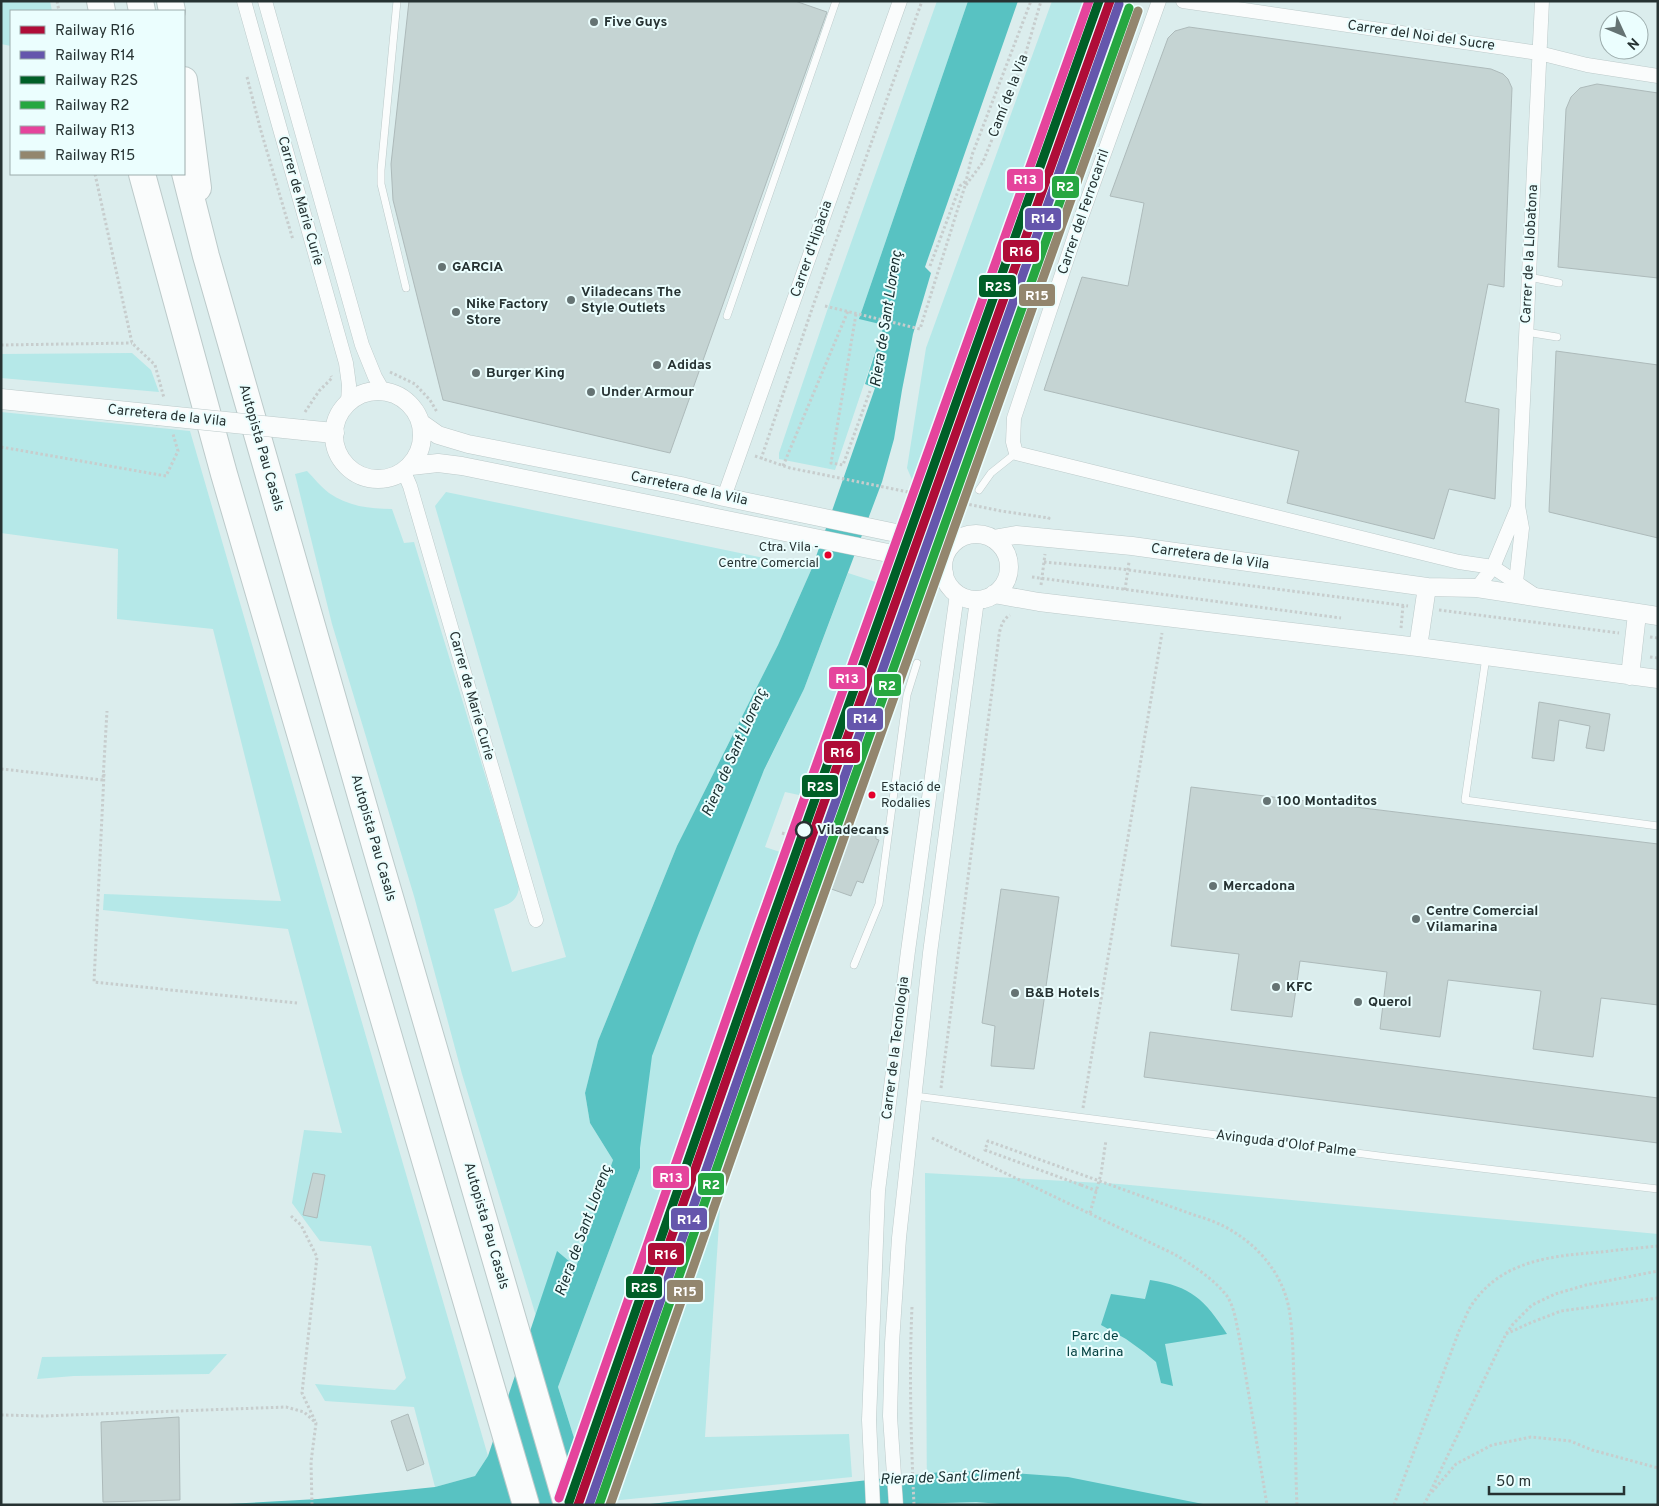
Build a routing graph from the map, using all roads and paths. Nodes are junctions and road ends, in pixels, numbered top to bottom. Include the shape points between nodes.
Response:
1 (244, 1) edge
2 (265, 1) edge
3 (397, 1) edge
4 (836, 1) edge
5 (900, 1) edge
6 (922, 1) edge
7 (1031, 1) edge
8 (1041, 1) edge
9 (1159, 1) edge
10 (1183, 1) edge
11 (1542, 1) edge
12 (1539, 53) junction
13 (1658, 76) edge
14 (185, 88) edge
15 (185, 173) edge
16 (95, 175) edge
17 (142, 175) edge
18 (967, 179) junction
19 (965, 186) junction
20 (206, 256) junction
21 (930, 266) dead end
22 (1529, 277) junction
23 (1558, 283) dead end
24 (406, 288) dead end
25 (825, 306) dead end
26 (848, 312) junction
27 (856, 314) junction
28 (727, 316) dead end
29 (1526, 332) junction
30 (1557, 337) dead end
31 (132, 343) junction
32 (1, 345) edge
33 (386, 370) dead end
34 (331, 372) dead end
35 (384, 391) junction
36 (870, 391) dead end
37 (1, 399) edge
38 (348, 403) junction
39 (161, 409) junction
40 (442, 418) dead end
41 (304, 421) junction
42 (421, 423) junction
43 (173, 432) dead end
44 (334, 432) junction
45 (1, 447) edge
46 (741, 451) junction
47 (1016, 453) junction
48 (762, 459) junction
49 (783, 466) junction
50 (407, 469) junction
51 (979, 490) dead end
52 (724, 497) junction
53 (1518, 506) junction
54 (1038, 516) dead end
55 (962, 537) junction
56 (993, 539) junction
57 (1130, 556) dead end
58 (1493, 567) junction
59 (1128, 570) junction
60 (944, 573) junction
61 (1032, 577) dead end
62 (1042, 577) junction
63 (1516, 582) junction
64 (1041, 586) dead end
65 (1427, 587) junction
66 (1477, 588) junction
67 (1125, 589) junction
68 (957, 594) junction
69 (1124, 595) dead end
70 (986, 597) junction
71 (1538, 598) junction
72 (1404, 600) dead end
73 (1403, 605) junction
74 (1424, 608) junction
75 (1636, 614) junction
76 (1016, 615) dead end
77 (1658, 616) edge
78 (1165, 618) junction
79 (1342, 618) dead end
80 (1392, 625) dead end
81 (1401, 626) junction
82 (1409, 627) dead end
83 (1634, 635) junction
84 (1398, 636) dead end
85 (1658, 638) edge
86 (1418, 648) junction
87 (1486, 656) junction
88 (1650, 657) dead end
89 (1658, 658) edge
90 (916, 663) dead end
91 (1630, 676) junction
92 (1658, 679) edge
93 (107, 711) dead end
94 (1, 769) edge
95 (104, 774) junction
96 (1658, 826) edge
97 (782, 833) dead end
98 (801, 839) dead end
99 (536, 920) dead end
100 (854, 965) dead end
101 (297, 1003) dead end
102 (915, 1096) junction
103 (940, 1098) junction
104 (1081, 1118) junction
105 (932, 1138) dead end
106 (1106, 1140) dead end
107 (1658, 1189) edge
108 (1096, 1191) junction
109 (1090, 1214) junction
110 (291, 1216) dead end
111 (1658, 1246) edge
112 (1658, 1271) edge
113 (1658, 1298) edge
114 (912, 1299) dead end
115 (1506, 1334) junction
116 (1, 1415) edge
117 (316, 1424) junction
118 (1658, 1468) edge
119 (1428, 1496) junction
120 (312, 1505) edge
121 (526, 1505) edge
122 (567, 1505) edge
123 (873, 1505) edge
124 (896, 1505) edge
125 (914, 1505) edge
126 (1267, 1505) edge
127 (1297, 1505) edge
128 (1394, 1505) edge
129 (1424, 1505) edge

1 - 38 street, Carrer de Marie Curie via 346,363
2 - 35 street, Carrer de Marie Curie via 362,345 374,377
3 - 24 lane via 381,184
4 - 28 lane
5 - 46 street, Carrer d'Hipàcia
6 - 48 path
7 - 18 path via 972,155
8 - 19 path, Camí de la Via via 1024,59 983,162
9 - 47 street, Carrer del Ferrocarril via 1014,418 1012,436
10 - 12 street, Carrer del Noi del Sucre
11 - 12 street, Carrer de la Llobatona
12 - 13 street, Carrer del Noi del Sucre via 1587,66
12 - 22 street, Carrer de la Llobatona
14 - 20 highway
15 - 20 highway, Autopista Pau Casals
16 - 31 path
17 - 121 highway via 224,474
18 - 19 path
18 - 21 path via 960,186
19 - 27 path via 920,329
20 - 122 highway, Autopista Pau Casals
22 - 23 lane
22 - 29 street, Carrer de la Llobatona
25 - 26 path
26 - 27 path
26 - 49 path
27 - 36 path via 831,463 842,465
29 - 30 lane
29 - 53 street, Carrer de la Llobatona
31 - 32 path
31 - 39 path via 155,365
33 - 40 path via 415,384
34 - 41 path via 332,378 319,392
35 - 38 street via 371,391
35 - 42 street via 394,393 411,405
37 - 39 main road, Carretera de la Vila
38 - 44 street via 341,411
39 - 41 main road, Carretera de la Vila, bridge
41 - 44 main road, Carretera de la Vila
42 - 50 street via 423,442 416,459
42 - 52 street, Carretera de la Vila via 438,435 461,443
43 - 45 path via 178,452 166,476
44 - 50 street via 334,444 341,459 361,477 383,480
46 - 48 path
46 - 52 street, Carrer d'Hipàcia
47 - 51 lane via 991,473
47 - 58 street via 1459,562
48 - 49 path
49 - 54 path
50 - 60 street, Carretera de la Vila via 438,462 450,464 893,554
50 - 99 street, Carrer de Marie Curie
52 - 55 street, Carretera de la Vila via 896,533
53 - 58 street, Carrer de la Llobatona
53 - 63 street, Carrer de la Llobatona via 1522,528
55 - 56 street via 978,534
55 - 60 street via 948,550 944,558
56 - 65 street, Carretera de la Vila via 1016,535 1132,546
56 - 70 street via 1002,548 1008,567 1006,580
57 - 59 path
58 - 63 street
58 - 66 street, Carrer de la Llobatona
59 - 62 path via 1044,562
59 - 67 path
59 - 73 path
60 - 68 street
61 - 62 path
62 - 64 path
62 - 67 path
63 - 71 street
65 - 66 street, Carretera de la Vila
65 - 74 street
66 - 71 street, Carretera de la Vila
67 - 69 path
67 - 79 path
68 - 70 street via 966,598
68 - 123 street, Carrer de la Tecnologia via 878,1192 869,1420
70 - 78 street
70 - 102 street, Carrer de la Tecnologia via 930,952
71 - 75 street, Carretera de la Vila
72 - 73 path
73 - 74 path
73 - 81 path
74 - 83 path
74 - 86 street
75 - 77 street, Carretera de la Vila
75 - 83 street
76 - 103 path via 1010,615 1002,623 998,642
78 - 86 street
78 - 104 path
80 - 81 path
81 - 82 path
81 - 84 path
83 - 85 path
83 - 91 street
86 - 87 street
87 - 91 street
87 - 96 lane via 1465,800
88 - 89 path
90 - 100 lane via 907,696 879,904
91 - 92 street
93 - 95 path
94 - 95 path via 103,780
95 - 101 path via 94,982
97 - 98 path
102 - 103 lane, Avinguda d'Olof Palme
102 - 124 street, Carrer de la Tecnologia via 898,1238 892,1343 890,1416
103 - 104 lane, Avinguda d'Olof Palme
104 - 107 lane, Avinguda d'Olof Palme
105 - 109 path
106 - 108 path
108 - 109 path
108 - 127 path, bridge via 985,1150 988,1141 1213,1220 1255,1247 1275,1273 1290,1314
109 - 126 path via 1193,1265 1227,1296 1236,1318
110 - 117 path via 301,1225 317,1257 302,1393
111 - 128 path via 1554,1256 1521,1265 1491,1284 1473,1304 1459,1331
112 - 115 path via 1555,1294 1532,1305
113 - 115 path via 1561,1311
114 - 125 path
115 - 119 path
116 - 117 path via 286,1407 304,1412
117 - 120 path via 311,1462
118 - 119 path via 1570,1441 1531,1437 1492,1445 1456,1464
119 - 129 path

